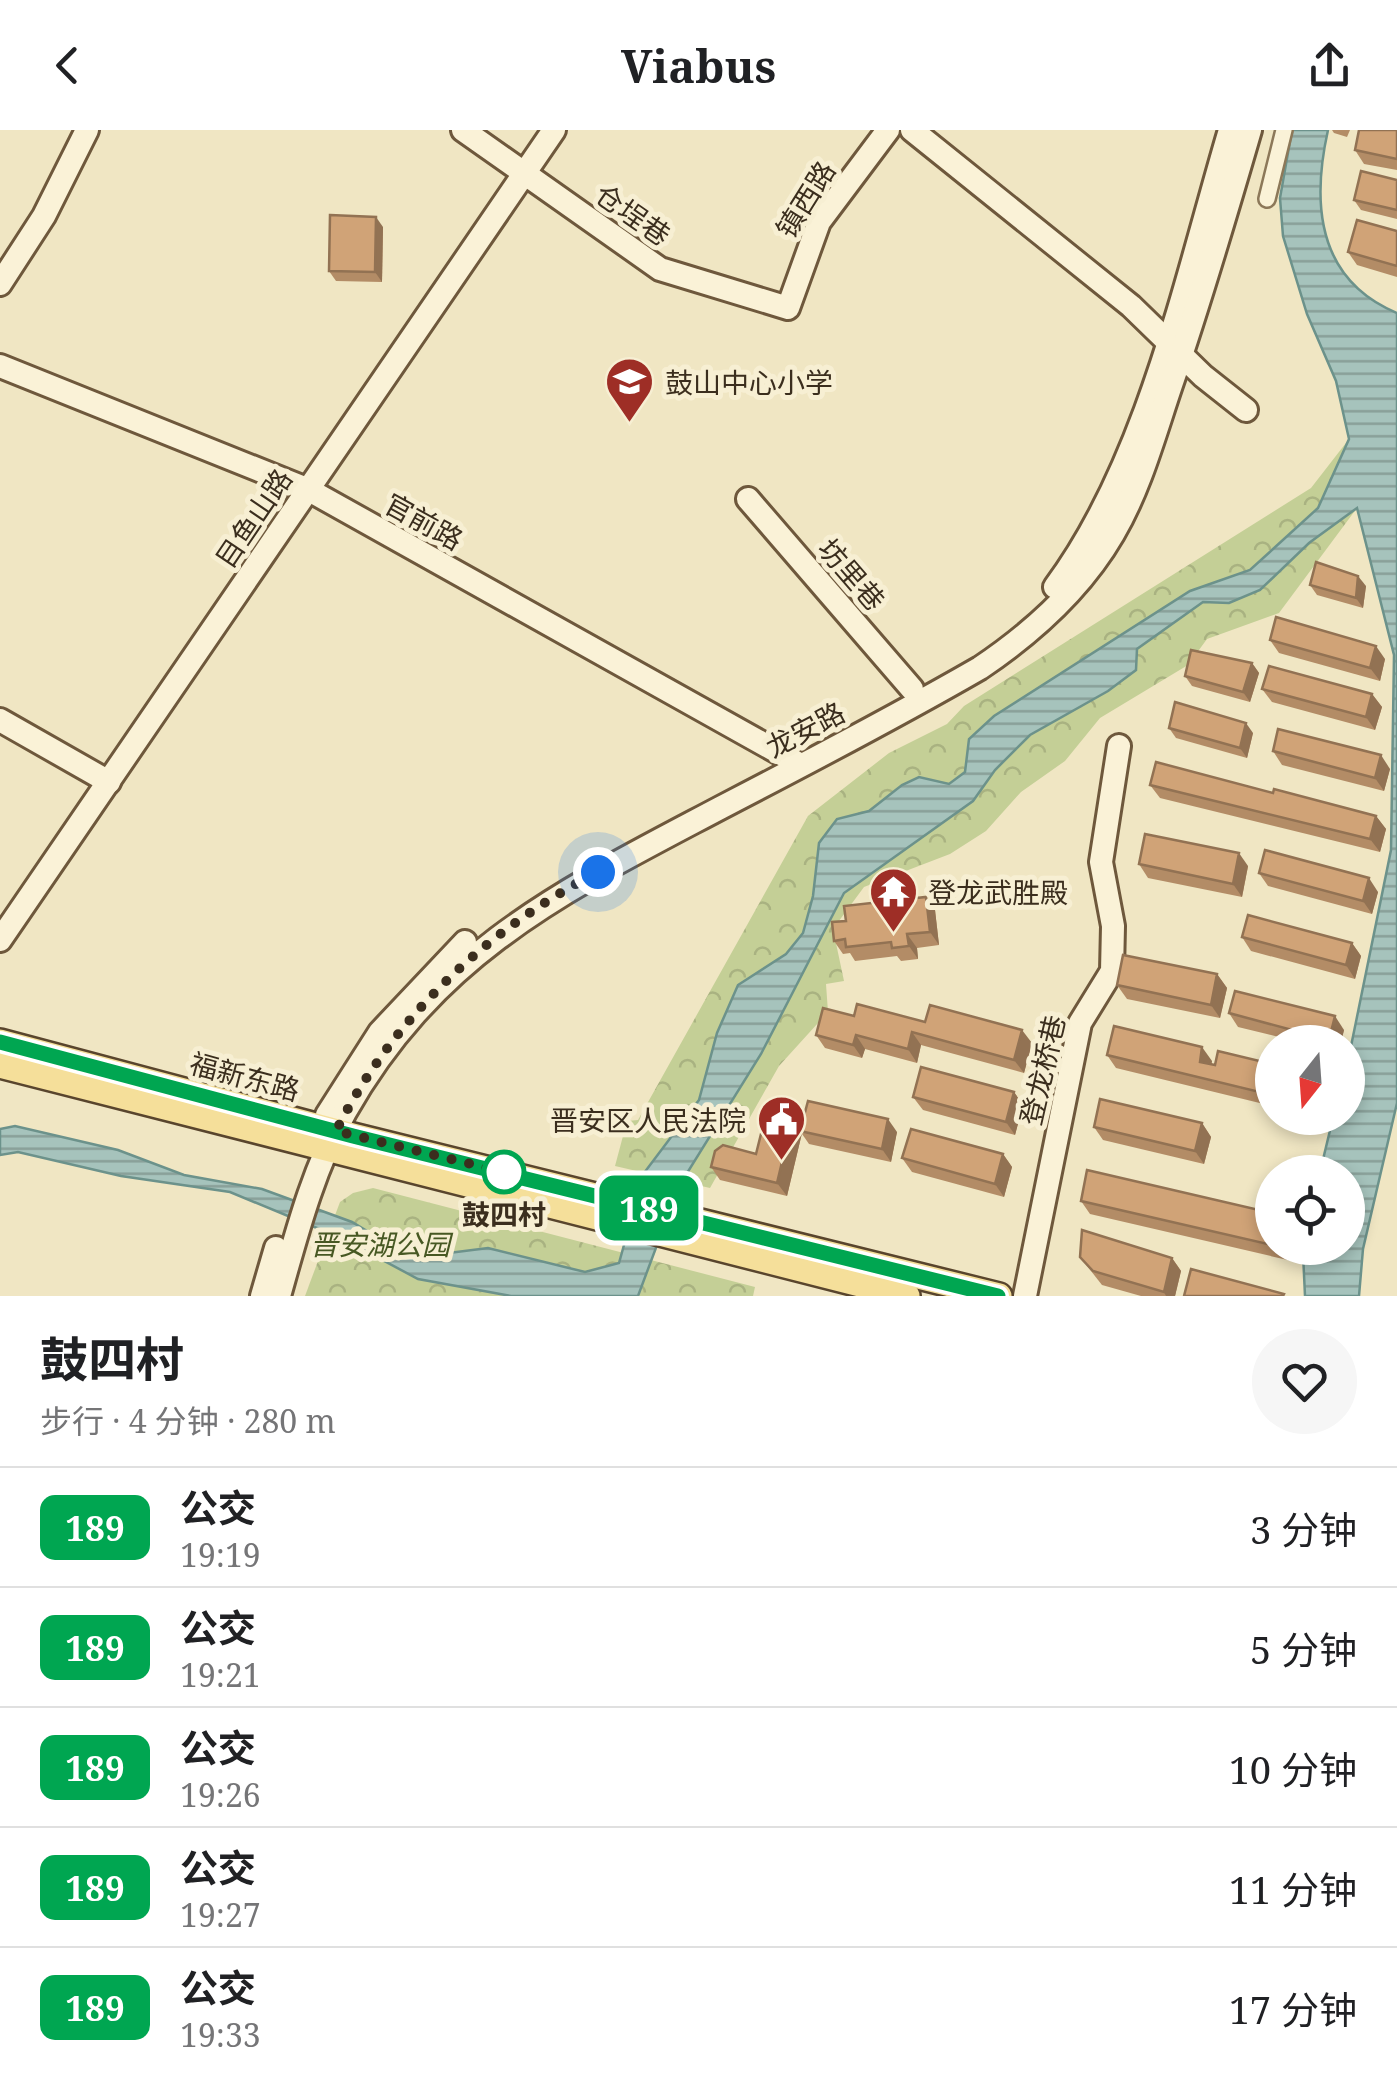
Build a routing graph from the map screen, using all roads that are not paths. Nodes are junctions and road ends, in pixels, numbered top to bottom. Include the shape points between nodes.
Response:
1 (88, 130) edge
2 (463, 130) edge
3 (554, 130) edge
4 (888, 130) edge
5 (912, 130) edge
6 (936, 130) edge
7 (1230, 130) edge
8 (1250, 130) edge
9 (1284, 130) edge
10 (524, 174) junction
11 (1268, 199) dead end
12 (0, 284) edge
13 (788, 308) joint
14 (1176, 341) junction
15 (0, 366) edge
16 (0, 381) edge
17 (1249, 403) dead end
18 (305, 496) junction
19 (748, 498) dead end
20 (912, 689) junction
21 (0, 720) edge
22 (1119, 746) dead end
23 (787, 764) junction
24 (109, 782) junction
25 (0, 940) edge
26 (0, 1042) edge
27 (0, 1065) edge
28 (324, 1139) junction
29 (674, 1226) junction
30 (262, 1296) edge
31 (279, 1296) edge
32 (907, 1296) edge
33 (998, 1296) edge
34 (1025, 1296) edge

1 - 12 main road
2 - 10 main road, 仓埕巷
3 - 10 main road, 目鱼山路
4 - 13 main road, 镇西路 via 819,222
5 - 14 main road
6 - 14 main road
7 - 14 main road, 龙安路
8 - 14 main road, 龙安路
9 - 11 street
10 - 13 main road, 仓埕巷 via 660,269
10 - 18 main road, 目鱼山路
14 - 17 main road
14 - 20 main road, 龙安路 via 1070,567 1017,624
14 - 23 main road, 龙安路 via 1125,511 1060,603 980,668
15 - 18 main road, 官前路
16 - 18 main road, 官前路
18 - 23 main road, 官前路
18 - 24 main road, 目鱼山路
19 - 20 main road, 坊里巷
20 - 23 main road, 龙安路
21 - 24 main road
22 - 34 main road, 登龙桥巷 via 1101,862 1112,916 1112,971 1080,1022
23 - 28 main road, 龙安路 via 568,888 483,946 386,1051
24 - 25 main road, 目鱼山路
26 - 28 main road, 福新东路
27 - 28 main road, 福新东路
28 - 29 main road, 福新东路
28 - 30 main road, 龙安路
28 - 31 main road, 龙安路
29 - 32 main road, 福新东路
29 - 33 main road, 福新东路

